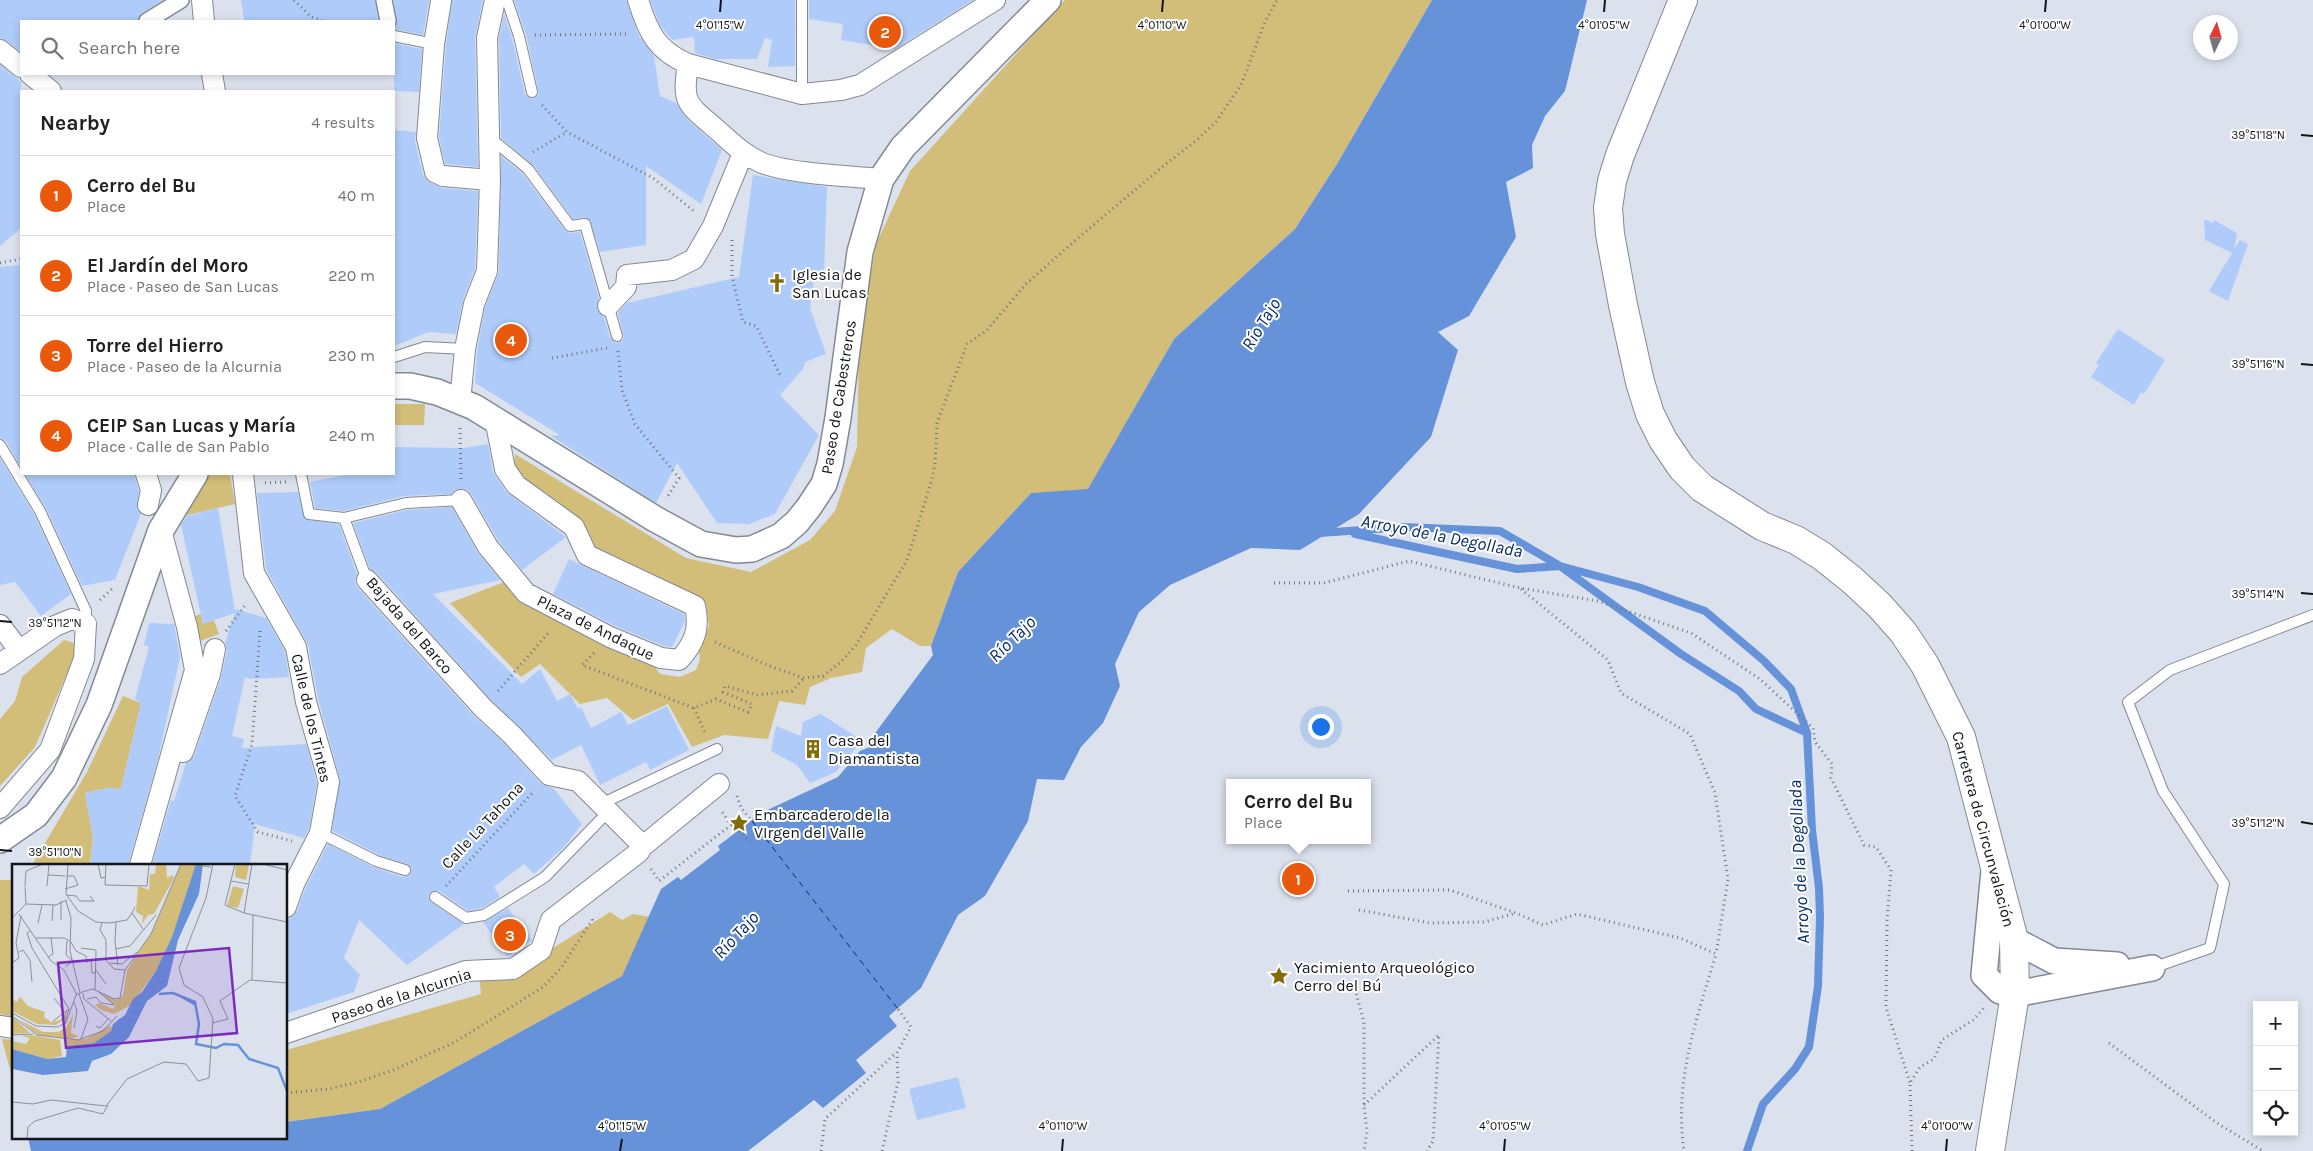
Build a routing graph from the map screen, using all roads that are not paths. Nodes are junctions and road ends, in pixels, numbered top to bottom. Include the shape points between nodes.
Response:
1 (180, 0) edge
2 (202, 0) edge
3 (384, 0) edge
4 (495, 0) edge
5 (507, 0) edge
6 (638, 0) edge
7 (802, 0) edge
8 (996, 0) edge
9 (1048, 0) edge
10 (1683, 0) edge
11 (441, 1) edge
12 (150, 20) edge
13 (204, 20) edge
14 (388, 20) edge
15 (395, 36) edge
16 (434, 44) junction
17 (0, 50) edge
18 (688, 64) junction
19 (20, 66) edge
20 (31, 75) edge
21 (212, 75) edge
22 (50, 90) edge
23 (215, 90) edge
24 (532, 92) road end
25 (802, 94) junction
26 (489, 137) junction
27 (743, 153) junction
28 (881, 179) junction
29 (490, 180) junction
30 (608, 306) junction
31 (616, 332) road end
32 (465, 349) junction
33 (395, 357) edge
34 (395, 386) edge
35 (460, 411) junction
36 (495, 419) junction
37 (0, 446) edge
38 (146, 475) edge
39 (194, 475) edge
40 (302, 477) edge
41 (243, 479) edge
42 (461, 500) joint
43 (148, 505) dead end
44 (344, 518) junction
45 (161, 530) junction
46 (367, 580) joint
47 (2313, 615) edge
48 (86, 618) junction
49 (0, 625) edge
50 (215, 649) road end
51 (19, 650) junction
52 (0, 664) edge
53 (715, 750) road end
54 (719, 784) dead end
55 (159, 798) junction
56 (0, 808) edge
57 (604, 808) junction
58 (0, 839) edge
59 (316, 840) junction
60 (644, 846) junction
61 (1995, 862) junction
62 (140, 864) edge
63 (405, 870) dead end
64 (436, 897) road end
65 (288, 901) edge
66 (2014, 940) junction
67 (2152, 968) junction
68 (2007, 992) junction
69 (288, 1032) edge
70 (1990, 1151) edge

1 - 12 street
2 - 13 street
3 - 14 street
4 - 26 street via 487,38
5 - 24 lane
6 - 18 street via 650,33 670,56
7 - 25 lane
8 - 25 street via 860,84 841,90
9 - 28 street, Paseo de Cabestreros via 903,146
10 - 61 main road, Carretera de Circunvalación via 1620,155 1608,208 1623,305 1650,414 1682,468 1702,488 1739,513 1822,556 1852,580 1903,632 1925,665 1961,737
11 - 16 street
15 - 16 lane
16 - 29 street via 427,138 435,172 443,176
17 - 19 street
18 - 25 street
18 - 27 street via 684,87 688,104
20 - 22 street
21 - 23 street
26 - 29 street
26 - 30 lane via 528,169 570,226 585,224
27 - 28 street via 761,163 794,170
27 - 30 street via 713,226 694,259 672,270 627,275 626,287
28 - 36 street, Paseo de Cabestreros via 860,252 830,464 824,484 809,507 781,536 752,549 736,550 701,544
29 - 32 street via 487,271 474,304
30 - 31 lane
32 - 33 lane via 425,347
32 - 35 street
34 - 35 street, Paseo de Cabestreros via 437,392
35 - 36 street, Paseo de Cabestreros
36 - 42 street, Plaza de Andaque via 505,470 516,485 574,527 587,555 695,606 698,621 685,654 679,660 670,661 610,637 526,594 488,547
37 - 48 lane via 40,511
38 - 43 street via 151,490
39 - 45 street
40 - 44 lane via 309,514
41 - 59 street, Calle de los Tintes via 254,573 296,647 306,702 329,782
42 - 44 lane via 406,503
44 - 46 lane, Bajada del Barco
45 - 55 street via 188,626 195,670
45 - 58 street via 100,705 64,778 36,815
46 - 57 street, Bajada del Barco via 483,708 550,775 578,781
47 - 67 lane via 2170,670 2128,702 2163,791 2224,884 2210,948
48 - 51 street via 72,619 55,626
48 - 56 street via 84,659 50,750
49 - 51 street
50 - 55 street via 196,719 168,791
51 - 52 street
53 - 57 lane
54 - 60 street
55 - 62 street
57 - 60 street
57 - 64 lane via 545,877 484,915 466,918
59 - 63 lane
59 - 65 street, Calle de los Tintes
60 - 69 street, Paseo de la Alcurnia via 551,920 541,950 513,969 466,971
61 - 66 main road, Carretera de Circunvalación
61 - 68 street via 1984,975
66 - 67 street via 2054,961
66 - 68 main road, Carretera de Circunvalación
67 - 68 street
68 - 70 main road, Carretera de Circunvalación via 2008,1040

